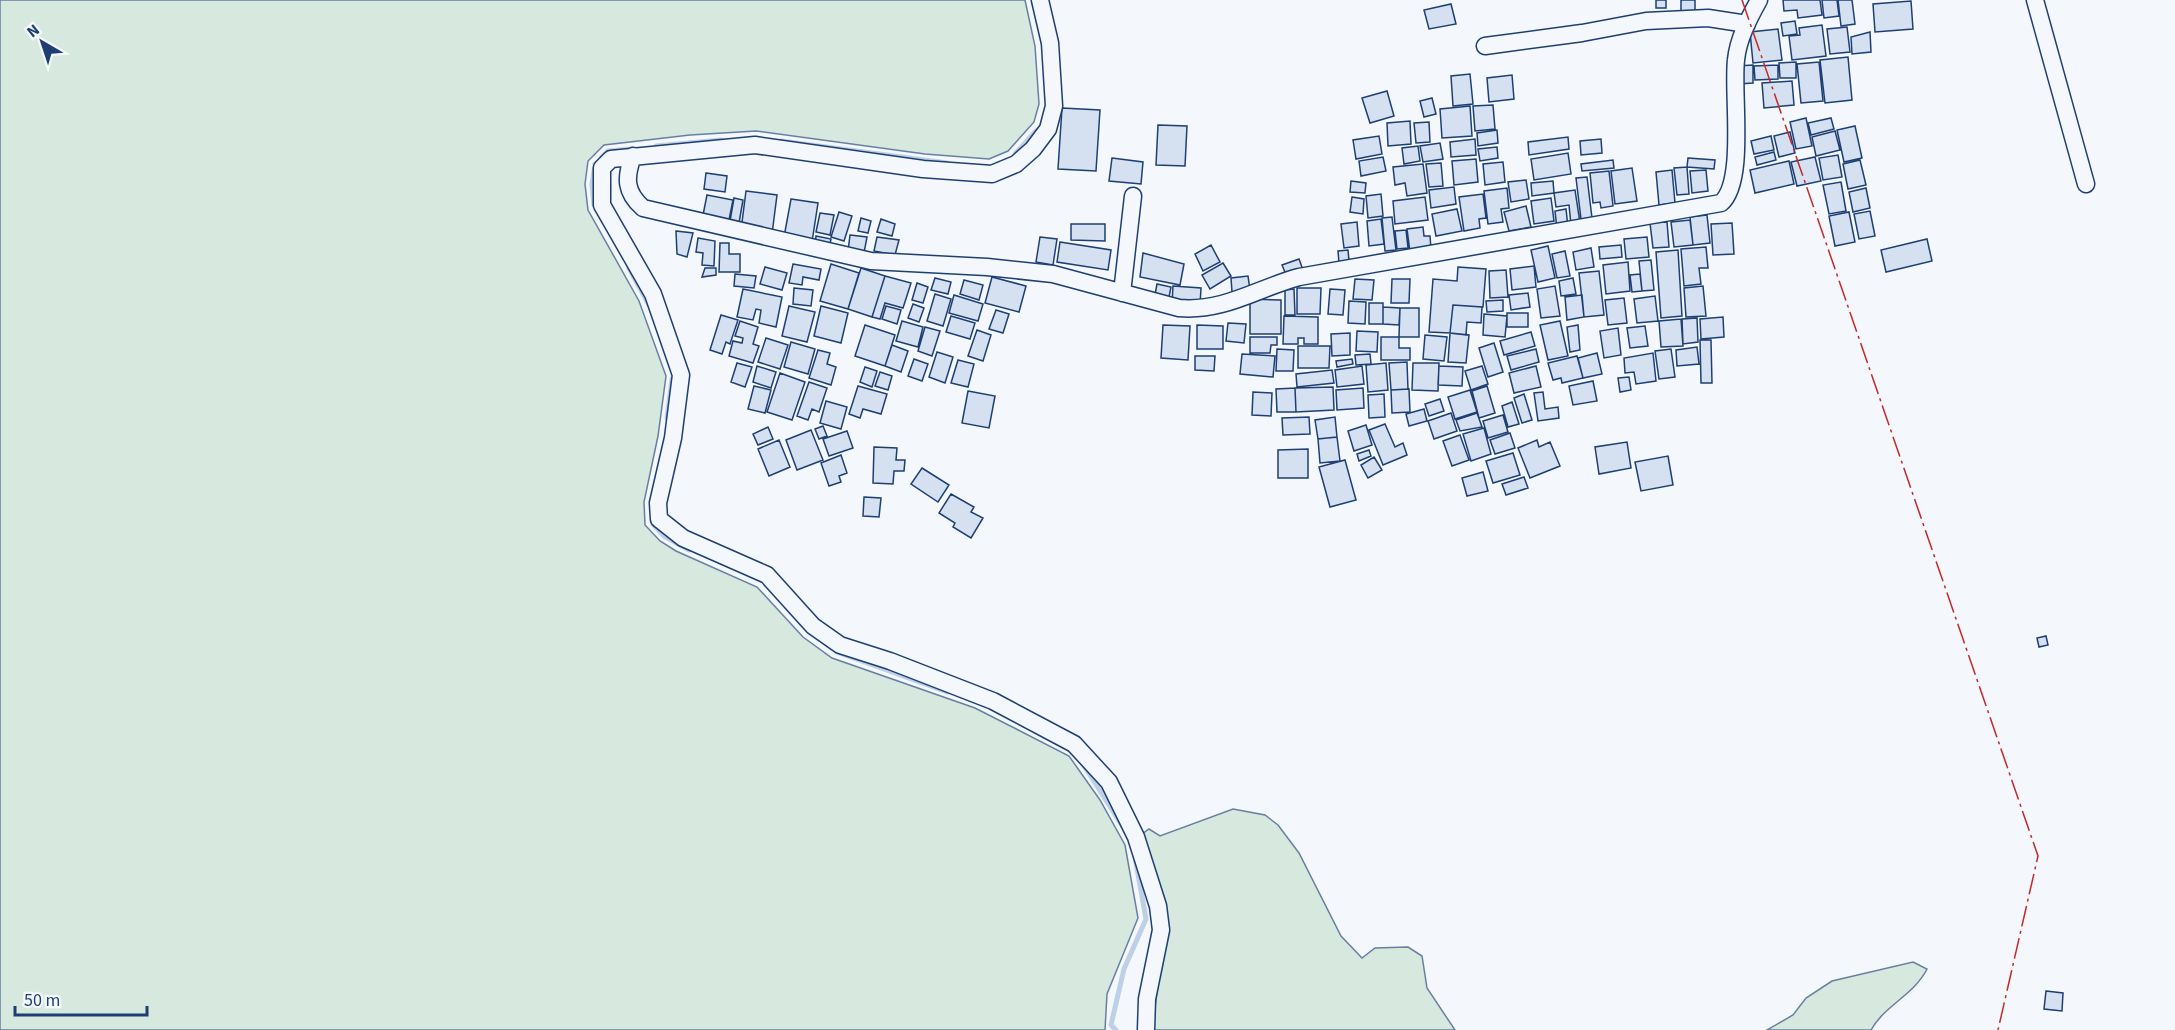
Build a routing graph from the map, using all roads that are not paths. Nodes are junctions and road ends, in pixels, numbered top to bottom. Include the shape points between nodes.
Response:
1 (1040, 0) edge
2 (1759, 0) edge
3 (2035, 0) edge
4 (1747, 24) junction
5 (1485, 46) dead end
6 (633, 156) junction
7 (2086, 183) dead end
8 (1133, 196) dead end
9 (1122, 293) junction
10 (1146, 1030) edge

1 - 6 street via 1050,43 1054,106 1048,129 1016,164 992,174 923,169 755,145
2 - 4 street
3 - 7 street
4 - 5 street via 1708,18 1646,21
4 - 9 street via 1736,57 1737,133 1732,189 1721,204 1299,277 1201,310
6 - 9 street via 626,183 631,197 643,208 871,261 1053,274
6 - 10 street via 611,159 602,168 600,184 602,205 653,294 681,375 673,438 658,503 660,519 683,538 767,575 813,626 840,645 993,701 1074,744 1109,782 1136,837 1158,906 1161,930 1147,999
8 - 9 street

